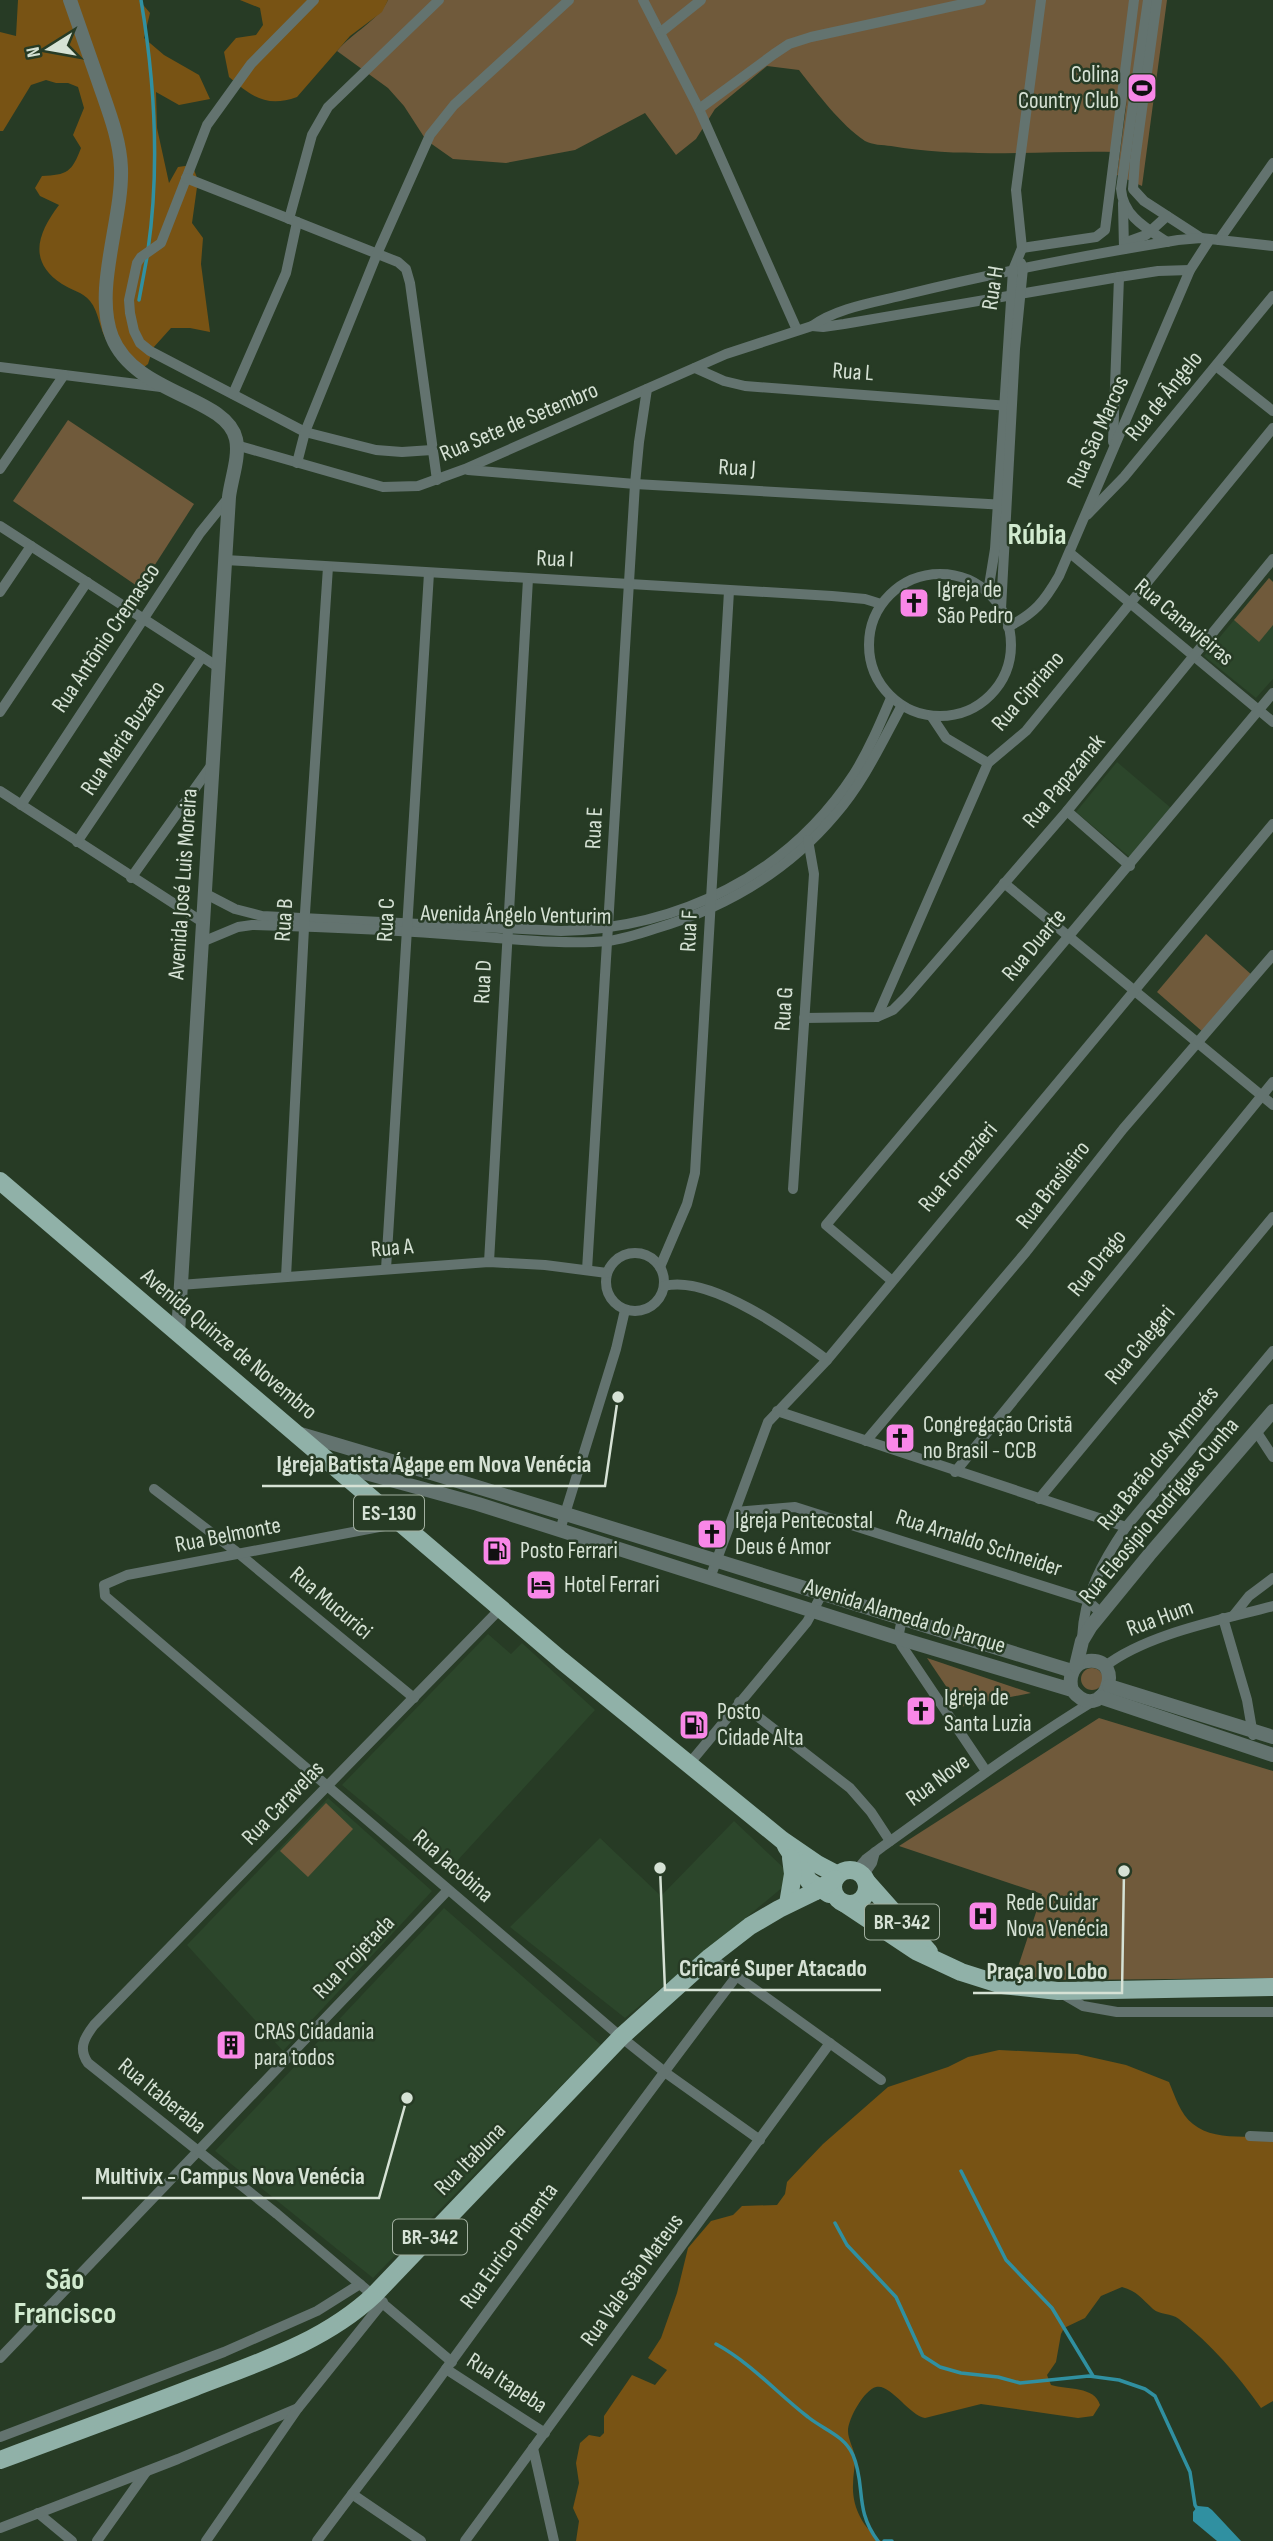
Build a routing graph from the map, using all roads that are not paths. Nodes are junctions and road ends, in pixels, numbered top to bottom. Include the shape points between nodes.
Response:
1 (70, 0) edge
2 (314, 0) edge
3 (439, 0) edge
4 (569, 0) edge
5 (643, 0) edge
6 (701, 0) edge
7 (981, 0) edge
8 (1041, 0) edge
9 (1134, 0) edge
10 (1148, 0) edge
11 (1157, 0) edge
12 (660, 32) junction
13 (699, 109) junction
14 (1273, 163) edge
15 (186, 178) junction
16 (1123, 200) junction
17 (1167, 216) junction
18 (293, 220) junction
19 (1151, 231) junction
20 (1210, 239) junction
21 (1167, 242) junction
22 (1124, 246) junction
23 (1273, 246) edge
24 (377, 254) junction
25 (1019, 261) junction
26 (1190, 270) junction
27 (1119, 277) junction
28 (1016, 294) junction
29 (1273, 296) edge
30 (812, 326) junction
31 (797, 330) junction
32 (1216, 366) junction
33 (0, 367) edge
34 (695, 368) junction
35 (64, 375) junction
36 (161, 387) junction
37 (648, 389) junction
38 (233, 394) junction
39 (1007, 406) junction
40 (1273, 411) edge
41 (1273, 428) edge
42 (305, 432) junction
43 (236, 442) junction
44 (1112, 449) junction
45 (432, 450) junction
46 (297, 463) junction
47 (0, 469) edge
48 (465, 470) junction
49 (437, 480) junction
50 (635, 484) junction
51 (229, 497) junction
52 (1002, 505) junction
53 (1083, 519) junction
54 (0, 526) edge
55 (31, 546) junction
56 (1070, 553) junction
57 (1273, 559) edge
58 (225, 560) junction
59 (328, 566) junction
60 (429, 573) junction
61 (528, 579) junction
62 (88, 582) junction
63 (629, 583) junction
64 (730, 591) junction
65 (0, 592) edge
66 (988, 592) junction
67 (1128, 603) junction
68 (881, 604) junction
69 (1001, 609) junction
70 (145, 618) junction
71 (1008, 627) junction
72 (202, 657) junction
73 (1194, 658) junction
74 (218, 667) junction
75 (1273, 693) edge
76 (891, 698) junction
77 (901, 707) junction
78 (1258, 711) junction
79 (0, 712) edge
80 (932, 717) junction
81 (1273, 722) edge
82 (213, 763) junction
83 (988, 763) junction
84 (0, 791) edge
85 (21, 805) junction
86 (1067, 811) junction
87 (1273, 824) edge
88 (807, 839) junction
89 (77, 842) junction
90 (1130, 866) junction
91 (131, 877) junction
92 (1004, 883) junction
93 (206, 894) junction
94 (712, 904) junction
95 (204, 923) junction
96 (304, 923) junction
97 (407, 928) junction
98 (608, 929) junction
99 (507, 934) junction
100 (1069, 937) junction
101 (607, 941) junction
102 (202, 942) junction
103 (1273, 955) edge
104 (1134, 991) junction
105 (877, 1017) junction
106 (804, 1018) junction
107 (1197, 1044) junction
108 (1273, 1082) edge
109 (1261, 1096) junction
110 (1273, 1105) edge
111 (0, 1181) edge
112 (793, 1189) dead end
113 (1273, 1217) edge
114 (489, 1262) junction
115 (660, 1267) junction
116 (386, 1269) junction
117 (587, 1270) junction
118 (607, 1273) junction
119 (286, 1277) junction
120 (891, 1280) junction
121 (180, 1285) junction
122 (664, 1286) junction
123 (625, 1310) junction
124 (178, 1333) junction
125 (1273, 1351) edge
126 (827, 1360) junction
127 (777, 1411) junction
128 (1273, 1411) edge
129 (1256, 1431) junction
130 (295, 1433) junction
131 (866, 1441) junction
132 (1273, 1457) edge
133 (332, 1463) junction
134 (955, 1472) junction
135 (154, 1489) dead end
136 (1039, 1499) junction
137 (735, 1512) junction
138 (566, 1514) junction
139 (400, 1523) junction
140 (1126, 1527) junction
141 (560, 1530) junction
142 (238, 1553) junction
143 (717, 1559) junction
144 (710, 1578) junction
145 (1273, 1578) edge
146 (1256, 1590) junction
147 (822, 1594) junction
148 (1087, 1600) junction
149 (1268, 1607) edge
150 (501, 1608) junction
151 (813, 1611) junction
152 (1102, 1614) junction
153 (125, 1616) joint
154 (1228, 1617) junction
155 (902, 1619) junction
156 (898, 1638) junction
157 (1082, 1641) junction
158 (1099, 1664) junction
159 (1074, 1669) junction
160 (1074, 1693) junction
161 (1101, 1694) junction
162 (414, 1698) junction
163 (739, 1702) junction
164 (1060, 1720) junction
165 (1253, 1731) junction
166 (1273, 1737) edge
167 (1252, 1748) junction
168 (1273, 1755) edge
169 (689, 1764) junction
170 (986, 1771) junction
171 (328, 1786) junction
172 (890, 1841) junction
173 (785, 1844) junction
174 (862, 1876) junction
175 (448, 1890) junction
176 (835, 1890) junction
177 (788, 1904) junction
178 (710, 1957) junction
179 (939, 1962) junction
180 (736, 1977) junction
181 (1273, 1987) edge
182 (1058, 1991) junction
183 (1273, 2012) edge
184 (94, 2025) joint
185 (621, 2037) junction
186 (830, 2043) junction
187 (666, 2073) junction
188 (881, 2080) dead end
189 (1250, 2136) dead end
190 (1273, 2137) edge
191 (760, 2140) junction
192 (198, 2152) junction
193 (372, 2294) junction
194 (0, 2358) edge
195 (449, 2365) junction
196 (298, 2408) junction
197 (545, 2433) junction
198 (0, 2437) edge
199 (533, 2448) junction
200 (0, 2460) edge
201 (146, 2472) junction
202 (352, 2494) junction
203 (38, 2513) junction
204 (0, 2528) edge
205 (72, 2541) edge
206 (97, 2541) edge
207 (206, 2541) edge
208 (317, 2541) edge
209 (421, 2541) edge
210 (465, 2541) edge
211 (554, 2541) edge

1 - 36 street via 119,149 120,189 107,289 108,320 121,353 140,374
2 - 15 street via 251,64 207,125
3 - 18 street via 328,107 312,135
4 - 24 street via 454,105 430,135
5 - 12 street
6 - 12 street
7 - 13 street via 789,44
8 - 25 street, Rua H via 1016,190
9 - 25 street via 1105,230 1096,237
10 - 16 street via 1121,183
11 - 17 street via 1133,184 1137,195
12 - 13 street
13 - 31 street
14 - 20 street, Rua São Marcos
15 - 18 street
15 - 38 street via 161,243 137,263 129,300 132,322 140,343 150,351
16 - 19 street via 1132,216
16 - 22 street
17 - 19 street
17 - 20 street
18 - 24 street
18 - 38 street via 286,273
19 - 21 street
19 - 22 street
20 - 21 street, Rua Sete de Setembro
20 - 23 street, Rua Sete de Setembro
20 - 26 street, Rua São Marcos
21 - 22 street, Rua Sete de Setembro
22 - 25 street, Rua Sete de Setembro
24 - 42 street
24 - 45 street via 406,269 410,283
25 - 28 street, Rua H
25 - 30 street, Rua Sete de Setembro via 870,303
26 - 27 street, Rua Sete de Setembro
26 - 44 street, Rua São Marcos
27 - 28 street, Rua Sete de Setembro
27 - 44 street
28 - 30 street, Rua Sete de Setembro
28 - 39 street, Rua H
29 - 32 street, Rua de Ângelo
30 - 31 street, Rua Sete de Setembro
31 - 34 street, Rua Sete de Setembro
32 - 40 street
32 - 53 street, Rua de Ângelo
33 - 35 street
34 - 37 street, Rua Sete de Setembro
34 - 39 street, Rua L via 745,386
35 - 36 street
35 - 47 street
36 - 43 street via 214,411
37 - 48 street, Rua Sete de Setembro
37 - 50 street, Rua E
38 - 42 street
39 - 52 street, Rua H
41 - 67 street, Rua Cipriano
42 - 45 street via 376,450
42 - 46 street
43 - 46 street, Rua Sete de Setembro
43 - 51 street, Avenida José Luis Moreira
44 - 53 street, Rua São Marcos
45 - 49 street
46 - 49 street, Rua Sete de Setembro via 383,487 418,486
48 - 49 street, Rua Sete de Setembro
48 - 50 street, Rua J
50 - 52 street, Rua J
50 - 63 street, Rua E
51 - 58 street, Avenida José Luis Moreira
51 - 70 street, Rua Antônio Cremasco
52 - 66 street, Rua H
52 - 69 street, Rua H
53 - 56 street, Rua São Marcos
54 - 55 street
55 - 62 street
55 - 65 street
56 - 67 street, Rua Canavieiras
56 - 71 street, Rua São Marcos via 1043,603
57 - 73 street, Rua Papazanak
58 - 59 street, Rua I
58 - 74 street, Avenida José Luis Moreira
59 - 60 street, Rua I
59 - 96 street, Rua B
60 - 61 street, Rua I
60 - 97 street, Rua C
61 - 63 street, Rua I
61 - 99 street, Rua D
62 - 70 street
62 - 79 street
63 - 64 street, Rua I
63 - 98 street, Rua E
64 - 68 street, Rua I via 855,598
64 - 94 street, Rua F
66 - 68 street via 951,574 931,574 911,579
66 - 69 street
67 - 73 street, Rua Canavieiras
67 - 83 street, Rua Cipriano via 1026,731
68 - 76 street via 868,644 878,682
69 - 71 street
70 - 72 street
70 - 85 street, Rua Antônio Cremasco
71 - 80 street via 1009,663 1002,682 973,709
72 - 74 street
72 - 89 street, Rua Maria Buzato
73 - 78 street, Rua Canavieiras
73 - 86 street, Rua Papazanak
74 - 82 street, Avenida José Luis Moreira
75 - 78 street, Rua Duarte
76 - 77 street
76 - 88 street, Avenida Ângelo Venturim via 854,775
77 - 80 street
77 - 88 street, Avenida Ângelo Venturim via 860,782 837,813
78 - 81 street, Rua Canavieiras
78 - 90 street, Rua Duarte
80 - 83 street via 946,738
82 - 91 street
82 - 93 street, Avenida José Luis Moreira
83 - 105 street, Rua Cipriano
84 - 85 street
85 - 89 street
86 - 90 street
86 - 92 street, Rua Papazanak
87 - 104 street, Rua Fornazieri
88 - 94 street, Avenida Ângelo Venturim via 766,878
88 - 106 street, Rua G via 814,874
89 - 91 street
90 - 100 street, Rua Duarte
91 - 95 street
92 - 100 street
92 - 105 street, Rua Papazanak via 906,998
93 - 95 street, Avenida José Luis Moreira
93 - 96 street, Avenida Ângelo Venturim via 250,914
94 - 98 street, Avenida Ângelo Venturim
94 - 101 street, Avenida Ângelo Venturim via 669,925
94 - 115 street, Rua F via 695,1173
95 - 102 street, Avenida José Luis Moreira
96 - 97 street, Avenida Ângelo Venturim
96 - 102 street, Avenida Ângelo Venturim via 238,927
96 - 119 street, Rua B
97 - 99 street, Avenida Ângelo Venturim
97 - 116 street, Rua C
98 - 99 street, Avenida Ângelo Venturim
98 - 101 street, Rua E
99 - 101 street, Avenida Ângelo Venturim
99 - 114 street, Rua D
100 - 104 street
100 - 120 street, Rua Duarte via 827,1225
101 - 117 street, Rua E
102 - 121 street, Avenida José Luis Moreira
103 - 107 street, Rua Brasileiro
104 - 107 street
104 - 120 street, Rua Fornazieri
105 - 106 street
106 - 112 street, Rua G
107 - 109 street
107 - 131 street, Rua Brasileiro
108 - 109 street, Rua Drago
109 - 110 street
109 - 134 street, Rua Drago
111 - 124 main road, Avenida Quinze de Novembro / ES-130
113 - 136 street, Rua Calegari
114 - 116 street, Rua A
114 - 117 street, Rua A
115 - 118 street via 636,1253 618,1258
115 - 122 street
116 - 119 street, Rua A
117 - 118 street, Rua A
118 - 123 street via 607,1292
119 - 121 street, Rua A
120 - 126 street, Rua Fornazieri
121 - 124 street, Avenida José Luis Moreira
122 - 123 street via 661,1296 647,1309
122 - 126 street via 698,1287 760,1313
123 - 138 street
124 - 130 main road, Avenida Quinze de Novembro / ES-130
125 - 140 street, Rua Barão dos Aymorés
126 - 127 street, Rua Fornazieri
127 - 131 street
127 - 137 street, Rua Fornazieri via 764,1433
128 - 129 street, Rua Eleosipio Rodrigues Cunha
129 - 132 street
129 - 152 street, Rua Eleosipio Rodrigues Cunha
130 - 133 main road, Avenida Quinze de Novembro / ES-130
130 - 138 street
131 - 134 street
133 - 139 main road, Avenida Quinze de Novembro / ES-130
133 - 141 street, Avenida Alameda do Parque
134 - 136 street
135 - 142 street, Rua Mucurici
136 - 140 street
137 - 143 street, Rua Fornazieri
137 - 148 street, Rua Arnaldo Schneider via 795,1507
138 - 141 street
138 - 143 street
139 - 142 street, Rua Belmonte
139 - 150 main road, Avenida Quinze de Novembro / ES-130
140 - 148 street, Rua Barão dos Aymorés
141 - 144 street, Avenida Alameda do Parque
142 - 153 street, Rua Belmonte via 107,1582 105,1596
142 - 162 street, Rua Mucurici
143 - 144 street, Rua Fornazieri
143 - 147 street
144 - 151 street, Avenida Alameda do Parque
145 - 146 street
146 - 149 street
146 - 154 street
147 - 151 street
147 - 155 street
148 - 152 street
148 - 157 street, Rua Barão dos Aymorés
149 - 154 street, Rua Hum
150 - 162 street, Rua Caravelas
150 - 169 main road, Avenida Quinze de Novembro / ES-130
151 - 156 street, Avenida Alameda do Parque
151 - 163 street
152 - 157 street, Rua Eleosipio Rodrigues Cunha
153 - 171 street, Rua Jacobina
154 - 158 street, Rua Hum
154 - 165 street
155 - 156 street
155 - 159 street
156 - 160 street, Avenida Alameda do Parque
156 - 170 street
157 - 158 street
157 - 159 street
158 - 159 street via 1082,1662
158 - 161 street via 1108,1673
159 - 160 street via 1070,1684
160 - 161 street, Avenida Alameda do Parque via 1082,1699
160 - 164 street
161 - 164 street
161 - 165 street, Avenida Alameda do Parque
161 - 167 street, Avenida Alameda do Parque
162 - 171 street, Rua Caravelas
163 - 169 street
163 - 172 street via 850,1787
164 - 170 street, Rua Nove
165 - 166 street, Avenida Alameda do Parque
165 - 167 street
167 - 168 street, Avenida Alameda do Parque
169 - 173 main road, Avenida Quinze de Novembro / ES-130
170 - 172 street, Rua Nove
171 - 175 street, Rua Jacobina
171 - 184 street, Rua Caravelas
172 - 174 street, Rua Nove via 876,1852
173 - 176 main road, ES-130 via 817,1864
173 - 177 main road via 793,1874
174 - 176 main road, BR-342 via 843,1871
174 - 176 main road, BR-342 via 866,1892 860,1901 849,1904
174 - 179 main road, BR-342
175 - 185 street, Rua Jacobina
175 - 192 street, Rua Projetada
176 - 177 main road, BR-342
176 - 179 main road, BR-342 via 896,1939
177 - 178 main road, Rua Itabuna / BR-342
178 - 180 street
178 - 185 main road, Rua Itabuna / BR-342
179 - 182 main road, BR-342 via 1002,1985
180 - 186 street
180 - 187 street, Rua Eurico Pimenta
181 - 182 main road, BR-342
182 - 183 street via 1083,2006 1117,2012
184 - 192 street, Rua Itaberaba via 83,2043 88,2063
185 - 187 street, Rua Jacobina
185 - 193 main road, Rua Itabuna / BR-342
186 - 188 street
186 - 191 street, Rua Vale São Mateus
187 - 191 street, Rua Jacobina
187 - 195 street, Rua Eurico Pimenta
189 - 190 street
191 - 197 street, Rua Vale São Mateus
192 - 193 street, Rua Itaberaba
192 - 194 street, Rua Projetada
193 - 195 street, Rua Itapeba
193 - 196 street
193 - 198 street via 317,2311 237,2347
193 - 200 main road, Rua Itabuna / BR-342 via 315,2337
195 - 197 street, Rua Itapeba
195 - 202 street, Rua Eurico Pimenta
196 - 201 street
196 - 207 street
197 - 199 street, Rua Vale São Mateus
199 - 210 street, Rua Vale São Mateus
199 - 211 street
201 - 203 street
201 - 206 street
202 - 208 street, Rua Eurico Pimenta
202 - 209 street
203 - 204 street
203 - 205 street

